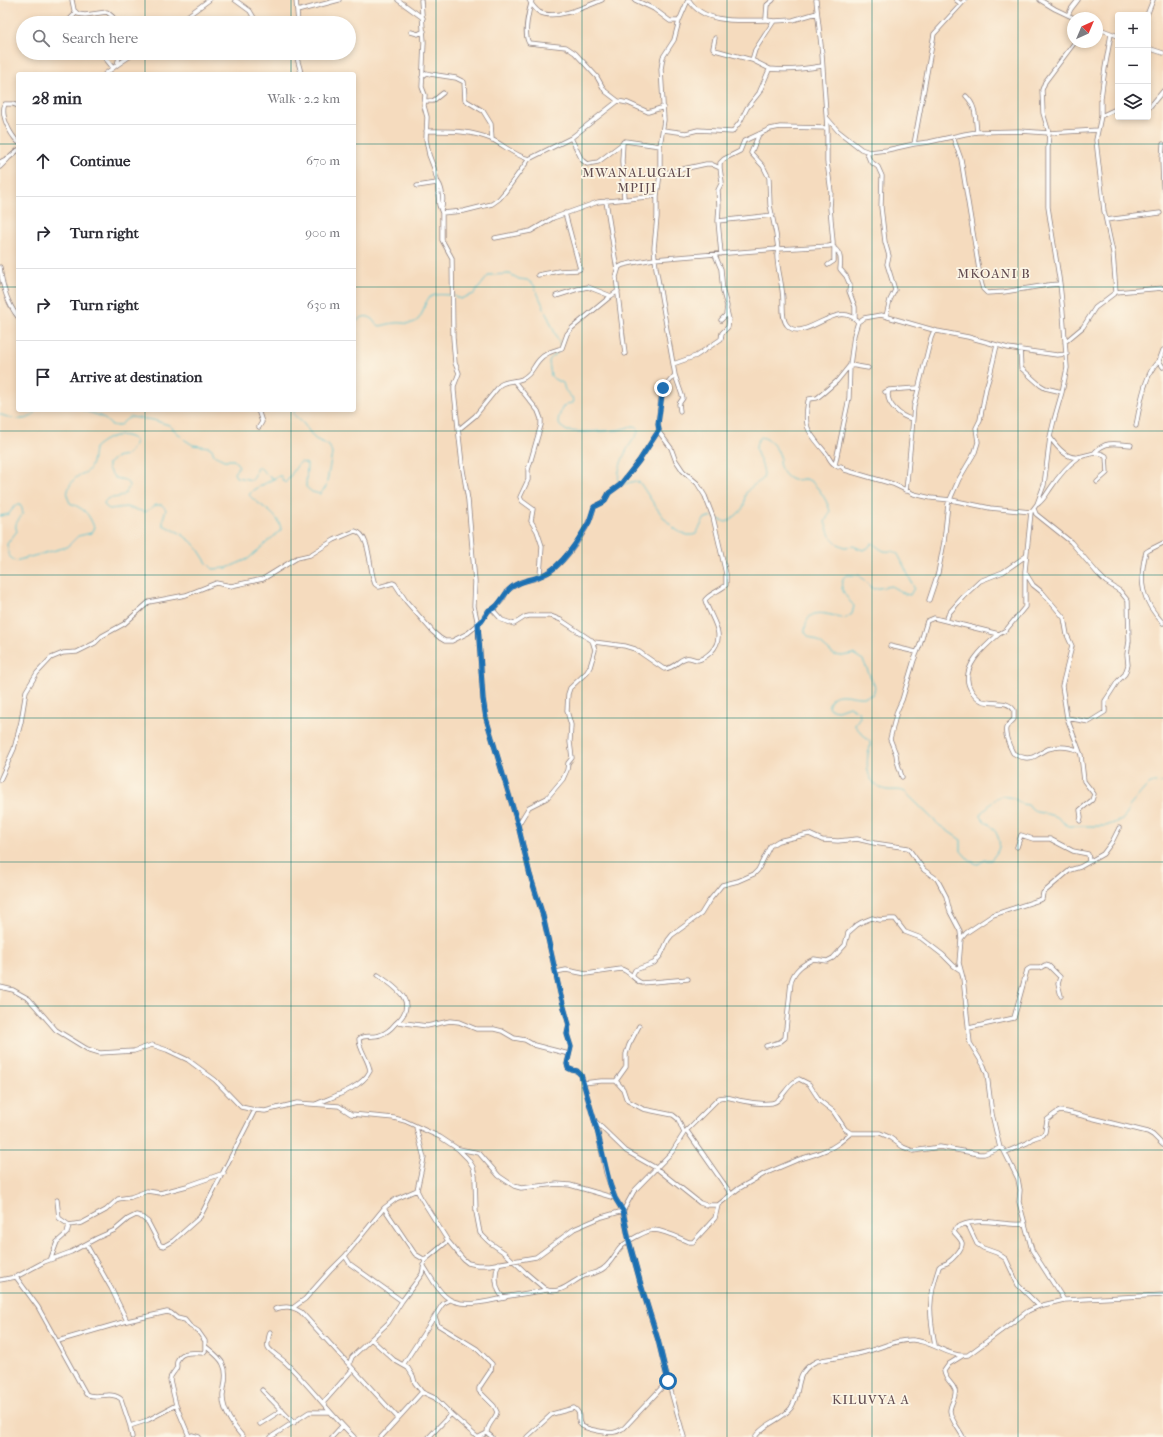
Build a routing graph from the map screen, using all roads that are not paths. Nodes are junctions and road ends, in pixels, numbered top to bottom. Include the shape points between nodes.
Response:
1 (72, 0) edge
2 (209, 0) edge
3 (235, 0) edge
4 (296, 0) edge
5 (339, 0) edge
6 (398, 0) edge
7 (421, 0) edge
8 (602, 0) edge
9 (635, 0) edge
10 (688, 0) edge
11 (773, 0) edge
12 (816, 0) edge
13 (956, 0) edge
14 (966, 0) edge
15 (1040, 0) edge
16 (1078, 0) edge
17 (1152, 0) edge
18 (531, 1) edge
19 (962, 4) junction
20 (297, 11) junction
21 (1070, 12) edge
22 (1148, 12) edge
23 (76, 13) junction
24 (817, 13) junction
25 (1067, 15) edge
26 (73, 16) edge
27 (112, 16) edge
28 (187, 16) edge
29 (253, 16) edge
30 (297, 16) edge
31 (423, 18) junction
32 (766, 20) junction
33 (679, 21) junction
34 (774, 22) junction
35 (424, 31) junction
36 (1103, 31) edge
37 (411, 32) dead end
38 (1111, 34) junction
39 (1115, 35) edge
40 (715, 38) dead end
41 (1070, 48) edge
42 (1151, 49) edge
43 (1163, 53) edge
44 (106, 60) edge
45 (118, 60) edge
46 (124, 60) edge
47 (298, 60) edge
48 (752, 60) junction
49 (117, 65) junction
50 (822, 66) junction
51 (113, 68) junction
52 (770, 69) junction
53 (108, 72) edge
54 (301, 72) edge
55 (422, 77) junction
56 (1163, 91) edge
57 (443, 93) dead end
58 (966, 96) dead end
59 (425, 101) junction
60 (618, 101) junction
61 (16, 105) edge
62 (1151, 106) edge
63 (664, 107) junction
64 (1115, 109) edge
65 (1101, 116) junction
66 (826, 117) junction
67 (827, 128) junction
68 (663, 130) junction
69 (1098, 130) junction
70 (426, 131) junction
71 (977, 132) junction
72 (1049, 133) junction
73 (759, 134) junction
74 (953, 137) junction
75 (571, 138) junction
76 (16, 140) edge
77 (492, 140) junction
78 (622, 144) junction
79 (914, 144) junction
80 (1163, 144) edge
81 (660, 146) junction
82 (866, 151) junction
83 (16, 152) edge
84 (10, 157) junction
85 (529, 159) junction
86 (0, 162) edge
87 (0, 167) edge
88 (720, 168) junction
89 (660, 174) junction
90 (437, 182) junction
91 (417, 186) dead end
92 (1163, 188) edge
93 (657, 196) junction
94 (624, 199) junction
95 (606, 201) junction
96 (1162, 211) edge
97 (441, 212) junction
98 (565, 214) junction
99 (773, 215) junction
100 (1106, 220) junction
101 (718, 221) junction
102 (495, 238) dead end
103 (833, 246) junction
104 (778, 249) junction
105 (721, 254) junction
106 (715, 255) junction
107 (654, 259) junction
108 (828, 265) dead end
109 (0, 267) edge
110 (617, 270) junction
111 (538, 275) dead end
112 (1060, 284) junction
113 (1163, 288) edge
114 (618, 291) junction
115 (1116, 292) junction
116 (556, 296) dead end
117 (611, 296) junction
118 (727, 311) junction
119 (16, 313) edge
120 (886, 316) junction
121 (855, 318) junction
122 (721, 320) dead end
123 (858, 322) junction
124 (937, 331) junction
125 (1065, 342) junction
126 (997, 345) junction
127 (1020, 349) junction
128 (1163, 350) edge
129 (625, 354) dead end
130 (1066, 354) junction
131 (1159, 361) junction
132 (673, 364) junction
133 (850, 365) junction
134 (1163, 367) edge
135 (868, 368) dead end
136 (675, 375) junction
137 (514, 381) junction
138 (917, 388) junction
139 (889, 390) junction
140 (885, 392) dead end
141 (1062, 392) junction
142 (680, 411) dead end
143 (259, 412) edge
144 (912, 419) junction
145 (1136, 426) dead end
146 (259, 427) dead end
147 (458, 430) junction
148 (659, 430) junction
149 (1050, 437) junction
150 (1131, 445) dead end
151 (1095, 452) junction
152 (1078, 457) junction
153 (835, 465) junction
154 (1097, 482) dead end
155 (906, 491) junction
156 (951, 500) junction
157 (1037, 504) junction
158 (1033, 511) junction
159 (1163, 543) edge
160 (1026, 556) junction
161 (1025, 571) junction
162 (540, 576) junction
163 (929, 600) dead end
164 (493, 610) junction
165 (946, 621) junction
166 (1163, 623) edge
167 (478, 624) junction
168 (1000, 634) junction
169 (592, 640) junction
170 (890, 646) dead end
171 (916, 652) junction
172 (1067, 718) junction
173 (1079, 751) junction
174 (902, 777) dead end
175 (0, 780) edge
176 (1080, 821) dead end
177 (518, 825) junction
178 (1120, 828) dead end
179 (1017, 847) dead end
180 (1089, 861) junction
181 (961, 939) junction
182 (960, 970) junction
183 (556, 972) junction
184 (378, 975) dead end
185 (632, 976) junction
186 (688, 979) dead end
187 (0, 987) edge
188 (1061, 996) dead end
189 (398, 1022) junction
190 (639, 1026) dead end
191 (968, 1028) junction
192 (766, 1046) dead end
193 (569, 1054) junction
194 (616, 1081) junction
195 (583, 1084) junction
196 (315, 1105) junction
197 (255, 1110) junction
198 (594, 1120) junction
199 (416, 1126) junction
200 (685, 1132) junction
201 (851, 1133) junction
202 (1163, 1145) edge
203 (1000, 1148) junction
204 (458, 1149) junction
205 (1006, 1152) junction
206 (656, 1168) junction
207 (224, 1173) junction
208 (417, 1190) junction
209 (731, 1194) junction
210 (615, 1198) junction
211 (57, 1200) dead end
212 (718, 1205) junction
213 (384, 1208) junction
214 (623, 1211) junction
215 (967, 1224) junction
216 (1024, 1224) junction
217 (69, 1225) junction
218 (448, 1241) junction
219 (629, 1241) junction
220 (86, 1244) junction
221 (345, 1256) junction
222 (51, 1259) junction
223 (425, 1260) junction
224 (514, 1261) junction
225 (499, 1263) junction
226 (423, 1265) junction
227 (490, 1265) junction
228 (496, 1270) junction
229 (16, 1277) junction
230 (0, 1280) edge
231 (547, 1290) junction
232 (1163, 1295) edge
233 (505, 1298) junction
234 (450, 1300) junction
235 (1064, 1300) junction
236 (402, 1301) junction
237 (1039, 1306) junction
238 (294, 1308) junction
239 (275, 1309) dead end
240 (435, 1318) junction
241 (127, 1321) junction
242 (270, 1332) dead end
243 (371, 1339) junction
244 (58, 1341) junction
245 (935, 1345) junction
246 (205, 1346) junction
247 (963, 1356) junction
248 (352, 1357) junction
249 (343, 1358) junction
250 (403, 1365) junction
251 (352, 1367) junction
252 (668, 1381) junction
253 (262, 1390) dead end
254 (422, 1392) junction
255 (323, 1403) junction
256 (176, 1405) junction
257 (282, 1410) junction
258 (330, 1412) junction
259 (451, 1414) junction
260 (398, 1418) junction
261 (294, 1423) junction
262 (260, 1424) dead end
263 (130, 1426) junction
264 (342, 1426) junction
265 (487, 1432) junction
266 (188, 1436) edge
267 (132, 1437) edge
268 (199, 1437) edge
269 (243, 1437) edge
270 (272, 1437) edge
271 (332, 1437) edge
272 (354, 1437) edge
273 (381, 1437) edge
274 (429, 1437) edge
275 (478, 1437) edge
276 (492, 1437) edge
277 (528, 1437) edge
278 (684, 1437) edge
279 (755, 1437) edge
280 (963, 1437) edge

1 - 23 street
2 - 28 street
3 - 29 street
4 - 20 street
5 - 20 street
6 - 31 street
7 - 31 street
8 - 18 street via 579,9 555,14 540,13
9 - 33 street via 670,21
10 - 32 street via 695,8 712,17
10 - 33 street
11 - 32 street via 767,5
12 - 24 street
13 - 19 street
14 - 19 street
15 - 25 street
16 - 21 street
17 - 22 street
18 - 60 street via 526,33 529,43 566,47 589,67 605,90
19 - 79 street via 934,34
20 - 30 street
23 - 26 street
23 - 27 street via 81,15 107,12
24 - 34 street
24 - 50 street
31 - 35 street
32 - 34 street
33 - 63 street via 674,40 663,57 661,81
34 - 48 street via 755,50
35 - 37 street via 418,34
35 - 55 street
36 - 38 street
38 - 39 street
38 - 65 street via 1101,98
40 - 48 street via 715,50
41 - 72 street via 1045,82 1042,90 1043,113
42 - 43 street
44 - 51 street
45 - 49 street
46 - 49 street
47 - 54 street
48 - 52 street
49 - 51 street
50 - 52 street via 801,70
50 - 66 street
51 - 53 street
52 - 68 street via 759,93 732,132 698,130 686,133
55 - 59 street
55 - 77 street via 430,74 456,78 464,82 464,100 483,111 491,124
56 - 62 street
57 - 59 street via 433,101
58 - 71 street via 974,107
59 - 70 street
60 - 63 street via 648,112
60 - 75 street
61 - 76 street via 5,104 1,108 7,129
63 - 68 street
64 - 65 street
65 - 69 street
66 - 67 street
66 - 82 street via 838,132
67 - 73 street via 780,127
67 - 103 street
68 - 81 street
69 - 72 street
69 - 100 street via 1096,146
70 - 77 street via 468,132
70 - 90 street via 429,155
71 - 72 street
71 - 74 street
72 - 112 street via 1047,198
73 - 88 street via 744,141 740,151 724,159 720,163
73 - 99 street via 751,153 765,168 769,178 769,197
74 - 79 street
74 - 112 street via 961,159 985,291 1004,292
75 - 78 street via 582,160 587,164 598,162
75 - 85 street
77 - 85 street
78 - 81 street via 625,141
78 - 94 street
79 - 82 street via 877,152
80 - 92 street
81 - 89 street
82 - 120 street via 870,162 878,167 882,176 881,207 889,256 887,264 895,290
83 - 84 street
84 - 86 street
84 - 87 street
85 - 97 street via 505,192 492,204 464,211
88 - 89 street via 706,164
88 - 101 street via 722,182 718,190
89 - 93 street
90 - 91 street
90 - 97 street via 442,191
93 - 94 street
93 - 107 street
94 - 95 street
95 - 98 street
95 - 110 street
96 - 100 street
97 - 147 street via 442,240 451,254 453,267 453,344 459,373 454,391
98 - 102 street via 531,231
98 - 111 street via 580,269
99 - 101 street
99 - 104 street
100 - 115 street via 1113,253
101 - 105 street
103 - 104 street
103 - 108 street via 834,261
103 - 121 street via 840,254 840,269 850,285
104 - 105 street
104 - 121 street via 784,319 787,325 792,329 802,330 831,317 844,315
105 - 106 street
106 - 107 street
106 - 118 street via 722,274
107 - 110 street via 622,265
107 - 132 street
109 - 119 street via 7,296
110 - 114 street
112 - 125 street
113 - 115 street
114 - 117 street
114 - 129 street
115 - 125 street via 1095,308 1083,327
116 - 117 street via 588,287
117 - 137 street via 572,328 562,348 544,355 531,372
118 - 122 street
118 - 132 street via 728,327 720,340 696,356
120 - 123 street via 872,316
120 - 124 street
121 - 123 street
123 - 133 street
124 - 126 street
124 - 138 street via 931,338
125 - 130 street
126 - 127 street
126 - 156 street via 976,428 978,442
127 - 130 street
127 - 141 street via 1021,368 1045,388
128 - 131 street
130 - 141 street via 1067,368
131 - 134 street
131 - 145 street via 1150,371
132 - 136 street
133 - 135 street
133 - 153 street via 850,391
133 - 153 street via 822,394 809,399 807,407 808,431
136 - 142 street via 683,398 679,404
136 - 148 street via 662,390
137 - 147 street via 500,385 475,416
137 - 162 street via 538,411 541,419 528,470 528,480 520,497 533,509 531,521 542,543
138 - 139 street
138 - 144 street
139 - 140 street
139 - 144 street via 891,404
141 - 149 street
143 - 146 street via 262,424
144 - 155 street
147 - 167 street via 468,500 475,582 474,606
148 - 162 street via 620,485 609,493 604,502 594,507 571,550 554,568
148 - 169 street via 683,471 697,483 713,517 727,583 705,600 718,629 718,643 701,659 685,658 664,669 632,648
149 - 152 street via 1068,455
149 - 157 street via 1044,485
150 - 151 street via 1110,443
151 - 152 street
151 - 154 street via 1103,454 1107,459 1106,473
152 - 157 street via 1063,470 1046,496
153 - 155 street via 893,484
155 - 156 street
156 - 158 street via 990,508
156 - 163 street via 938,573
157 - 158 street
158 - 160 street
158 - 172 street via 1070,542 1097,574 1120,591 1129,604 1129,664 1125,674 1105,701 1105,712 1089,722
159 - 166 street via 1146,552 1142,582 1149,606
160 - 161 street
160 - 165 street via 1003,572 980,581 949,613
161 - 168 street via 1025,607
161 - 172 street via 1033,585 1063,617 1072,644 1062,686
162 - 164 street via 521,582 507,591
164 - 167 street via 489,610
164 - 169 street via 502,620 514,624 525,616 550,616
165 - 168 street
165 - 171 street via 934,618 927,621
167 - 175 street via 468,633 452,641 440,638 406,601 395,584 379,587 374,584 366,541 358,532 351,532 263,578 231,586 216,583 186,595 149,602 124,624 95,643 77,652 63,653 50,658 26,691 14,749
167 - 177 street via 486,718
168 - 173 street via 974,659 968,680 971,690 980,700 1004,704 1014,710 1014,719 1006,730 1013,753 1028,758 1053,748 1063,747
169 - 177 street via 595,650 590,667 570,688 568,694 567,710 572,725 572,758 563,779 547,798 529,807
170 - 171 street
171 - 174 street via 890,739
172 - 173 street
173 - 176 street via 1084,781 1094,794 1092,800 1080,810
177 - 183 street
178 - 180 street via 1102,854
179 - 180 street via 1021,836 1050,839 1072,851 1088,854
180 - 181 street via 1064,874 1043,893 1042,898 993,915
181 - 182 street
181 - 185 street via 946,896 937,879 924,870 910,849 857,839 822,840 809,834 773,843 754,874 722,885 701,914 672,935 654,963 635,970
182 - 191 street via 963,975
182 - 192 street via 921,938 905,932 895,920 870,919 857,925 848,934 845,944 833,958 825,961 814,959 797,970 791,982 785,1038
183 - 185 street via 566,970 586,974 621,969
183 - 193 street via 569,1025
184 - 189 street via 400,991 405,999 407,1008
185 - 186 street via 642,983
187 - 197 street via 29,999 56,1030 86,1049 100,1053 134,1052 152,1045 167,1050 197,1066 215,1080 241,1107
188 - 191 street via 1058,984 1060,977 1049,966 1030,968 1027,970 1014,1018
189 - 193 street via 427,1026 450,1021 459,1022 476,1029 498,1030 534,1045
189 - 196 street via 382,1035 363,1036 359,1039 370,1071 365,1079
190 - 194 street via 626,1054 626,1067
191 - 203 street via 970,1044 987,1074
193 - 195 street via 568,1068 579,1073
194 - 195 street
194 - 200 street via 628,1101 643,1109 672,1115 680,1122
195 - 198 street
196 - 197 street via 297,1103 265,1111
196 - 199 street via 339,1106 351,1114 394,1118
197 - 207 street
198 - 206 street via 626,1152
198 - 210 street via 606,1173
199 - 204 street
199 - 208 street via 424,1158
200 - 201 street via 719,1098 772,1103 799,1079 809,1084 820,1101 832,1110 845,1129
200 - 206 street via 672,1152
200 - 209 street
201 - 203 street via 880,1133 913,1151 940,1147 984,1154
201 - 209 street via 836,1145 764,1174
202 - 205 street via 1148,1132 1060,1111 1047,1120 1042,1135
203 - 205 street
204 - 210 street via 480,1153 499,1176 514,1186 521,1188 570,1185
204 - 224 street via 473,1167 480,1233
205 - 216 street via 1018,1179 1019,1202
206 - 212 street via 700,1203
206 - 214 street via 634,1191
207 - 217 street via 160,1193 147,1191 118,1199 106,1210 82,1223
207 - 220 street via 198,1220 164,1246 160,1245 145,1218 136,1215 128,1218 115,1230
208 - 213 street via 396,1199
208 - 218 street
209 - 212 street
210 - 214 street
211 - 217 street via 58,1217
212 - 219 street via 715,1218 693,1242 654,1230
213 - 221 street
213 - 223 street via 415,1254
214 - 219 street
214 - 224 street via 574,1229 536,1256
215 - 216 street via 978,1221
215 - 237 street via 977,1244 1006,1259 1018,1285
215 - 245 street via 958,1226 955,1230 961,1241 960,1248 948,1262 940,1265 935,1279 930,1306
216 - 235 street via 1032,1250
217 - 222 street via 67,1233 57,1242
218 - 223 street
218 - 227 street via 468,1263
219 - 231 street via 599,1272 583,1276 561,1290
219 - 252 street
220 - 222 street
220 - 241 street
221 - 236 street via 350,1264
221 - 238 street
222 - 229 street
223 - 226 street
224 - 225 street
224 - 231 street
225 - 227 street
225 - 228 street
226 - 234 street
226 - 236 street via 422,1274
227 - 228 street
228 - 233 street via 499,1293
229 - 230 street
229 - 244 street
231 - 233 street
232 - 235 street
233 - 234 street via 468,1304
234 - 240 street via 444,1303
235 - 237 street
236 - 243 street via 388,1323
237 - 247 street via 1028,1311 974,1352
238 - 239 street
238 - 249 street via 310,1321
240 - 250 street
240 - 265 street via 438,1325 477,1349 492,1364 491,1370 478,1388 497,1412
241 - 244 street
241 - 246 street via 171,1313 186,1320 198,1331
242 - 255 street via 269,1349 294,1370
243 - 248 street
243 - 250 street
244 - 263 street via 86,1394 119,1397
245 - 247 street via 952,1354
245 - 279 street via 918,1340 904,1340 811,1364 803,1371 791,1408
246 - 256 street via 205,1351 186,1353 177,1361 176,1369 170,1376
246 - 269 street via 223,1364 226,1376 224,1404 229,1417
247 - 280 street via 949,1364 944,1371 946,1379 954,1388 952,1418
248 - 249 street
248 - 251 street
249 - 251 street
250 - 254 street via 410,1371 415,1384
251 - 255 street
251 - 260 street
252 - 277 street via 624,1428 615,1432 583,1426 577,1410 570,1408 552,1414
252 - 278 street
253 - 257 street
254 - 259 street via 435,1398
254 - 260 street
255 - 258 street
256 - 263 street via 148,1420
256 - 266 street
257 - 261 street
257 - 262 street
258 - 261 street via 309,1412
258 - 264 street
259 - 274 street
259 - 275 street
260 - 273 street
261 - 270 street
263 - 267 street
264 - 271 street
264 - 272 street
265 - 275 street
265 - 276 street
266 - 268 street

